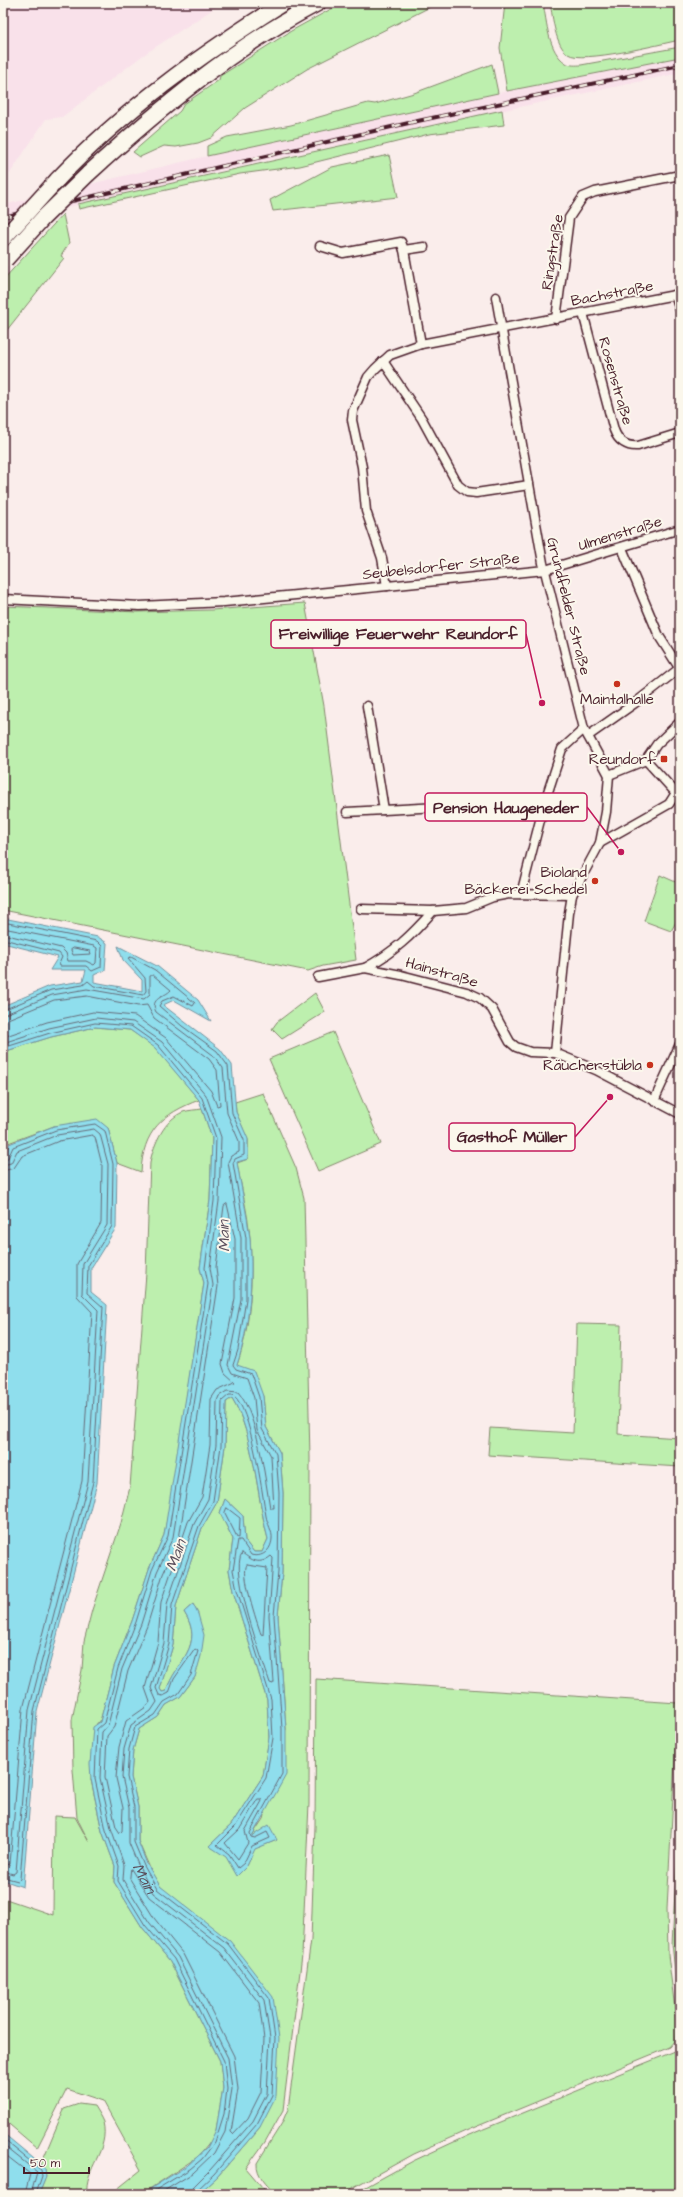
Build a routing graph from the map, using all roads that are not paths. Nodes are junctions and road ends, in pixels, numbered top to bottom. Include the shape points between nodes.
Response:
1 (274, 3) edge
2 (283, 3) edge
3 (318, 3) edge
4 (257, 19) junction
5 (680, 175) edge
6 (3, 239) edge
7 (320, 246) dead end
8 (424, 247) dead end
9 (404, 250) junction
10 (4, 261) edge
11 (677, 295) edge
12 (496, 297) dead end
13 (680, 310) edge
14 (583, 313) junction
15 (556, 319) junction
16 (502, 329) junction
17 (421, 344) junction
18 (384, 361) junction
19 (680, 433) edge
20 (528, 485) junction
21 (680, 529) edge
22 (622, 548) junction
23 (545, 570) junction
24 (387, 586) junction
25 (3, 599) edge
26 (680, 668) edge
27 (367, 706) dead end
28 (680, 722) edge
29 (586, 732) junction
30 (646, 760) junction
31 (609, 775) junction
32 (678, 794) edge
33 (545, 800) junction
34 (384, 810) junction
35 (347, 812) dead end
36 (600, 843) junction
37 (521, 894) junction
38 (572, 895) junction
39 (361, 909) dead end
40 (433, 911) junction
41 (365, 968) junction
42 (318, 977) dead end
43 (680, 1044) edge
44 (556, 1053) junction
45 (654, 1101) junction
46 (680, 1114) edge

1 - 4 highway
2 - 4 highway
3 - 10 highway, bridge via 204,74 88,174
4 - 6 highway, bridge via 165,84 90,148
5 - 15 street, Ringstraße via 595,192 583,197 569,218
7 - 9 street via 343,253 401,242
8 - 9 street
9 - 17 street
11 - 13 street
11 - 14 street, Bachstraße
12 - 16 street, Grundfelder Straße
14 - 15 street, Bachstraße
14 - 19 street, Rosenstraße via 614,430 620,440 631,447
15 - 16 street, Bachstraße
16 - 17 street, Bachstraße
16 - 20 street, Grundfelder Straße
17 - 18 street, Bachstraße via 404,349
18 - 20 street via 422,419 458,486 467,492 476,493
18 - 24 street, Bachstraße via 368,377 355,405 352,420 362,467 366,511 382,558
20 - 23 street, Grundfelder Straße
21 - 22 street, Ulmenstraße
22 - 23 street, Ulmenstraße
22 - 26 street via 659,636
23 - 24 street, Seubelsdorfer Straße
23 - 29 street, Grundfelder Straße
24 - 25 street, Seubelsdorfer Straße via 224,602 140,606
26 - 29 street via 635,703
27 - 34 street
28 - 30 street via 657,744
29 - 31 street, Grundfelder Straße
29 - 33 street via 562,749
30 - 31 street
30 - 32 street
31 - 36 street
32 - 36 street via 669,804
33 - 34 street
33 - 37 street
34 - 35 street
36 - 38 street
37 - 38 street
37 - 40 street via 493,898 466,908
38 - 44 street
39 - 40 street
40 - 41 street via 410,937 385,957
41 - 42 street, Hainstraße
41 - 44 street, Hainstraße via 402,975 480,998 492,1009 510,1042 516,1047 530,1052
43 - 45 street
44 - 45 street via 596,1070
45 - 46 street

